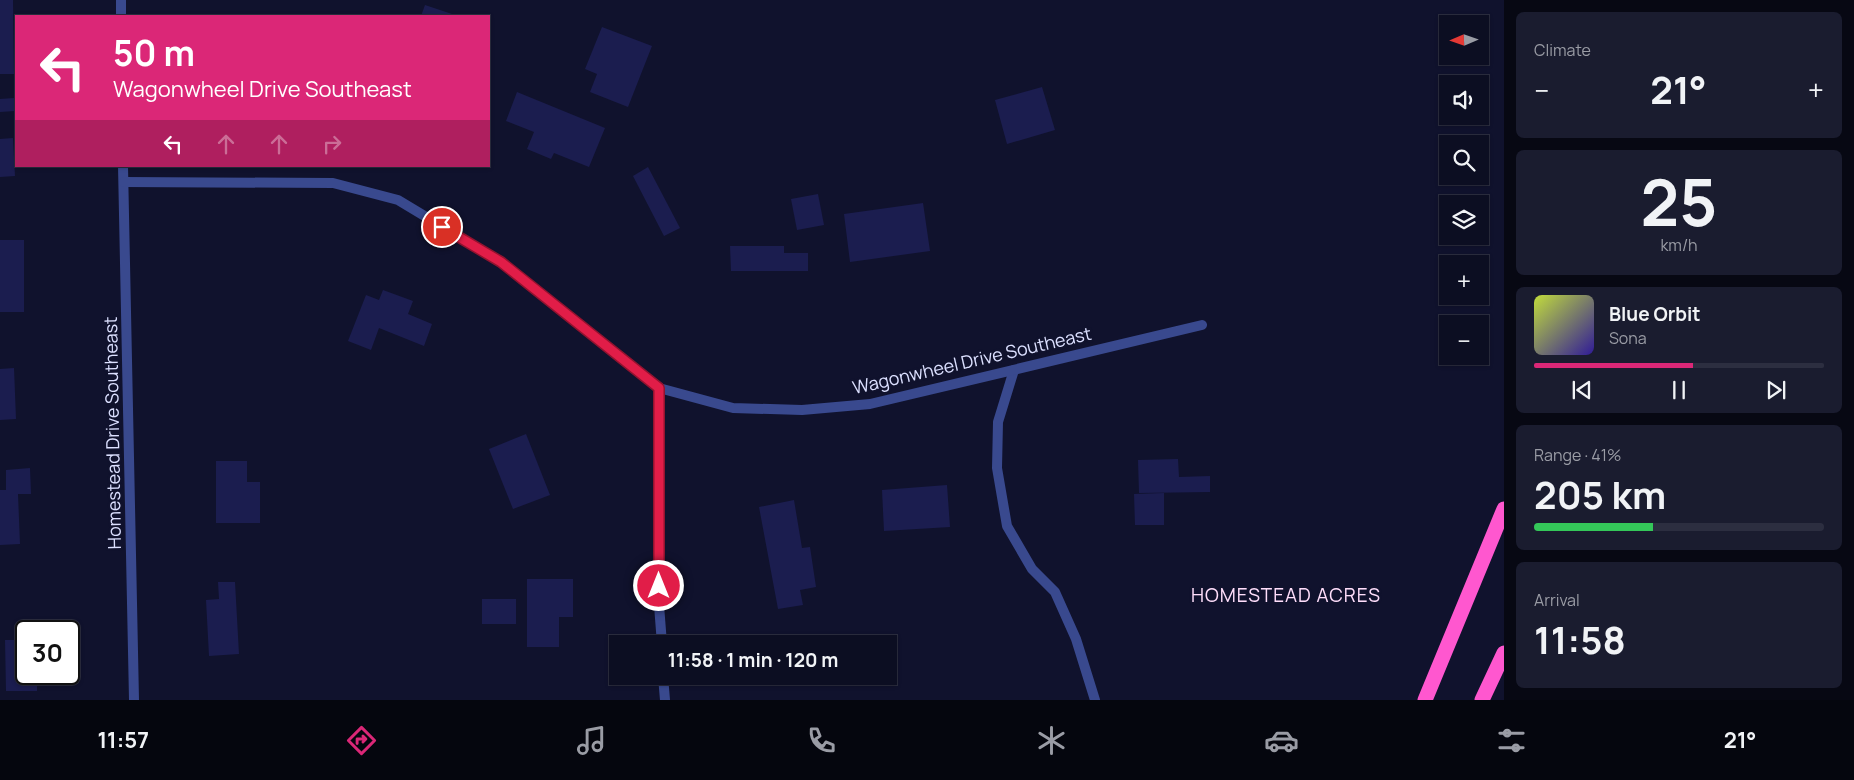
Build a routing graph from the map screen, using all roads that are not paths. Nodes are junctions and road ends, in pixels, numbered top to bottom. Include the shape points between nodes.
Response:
1 (121, 0) edge
2 (121, 15) edge
3 (124, 167) edge
4 (124, 182) junction
5 (1202, 325) dead end
6 (1014, 370) junction
7 (659, 388) junction
8 (1504, 509) edge
9 (661, 635) edge
10 (1504, 653) edge
11 (664, 685) edge
12 (134, 700) edge
13 (665, 700) edge
14 (1095, 700) edge
15 (1425, 700) edge
16 (1482, 700) edge

1 - 2 street
3 - 4 street, Homestead Drive Southeast
4 - 7 street, Wagonwheel Drive Southeast via 332,183 398,200 501,262
4 - 12 street, Homestead Drive Southeast
5 - 6 street, Wagonwheel Drive Southeast
6 - 7 street, Wagonwheel Drive Southeast via 870,404 802,410 733,408
6 - 14 street via 998,422 997,468 1008,526 1032,569 1055,592 1076,639
7 - 9 street
8 - 15 highway
10 - 16 highway
11 - 13 street

